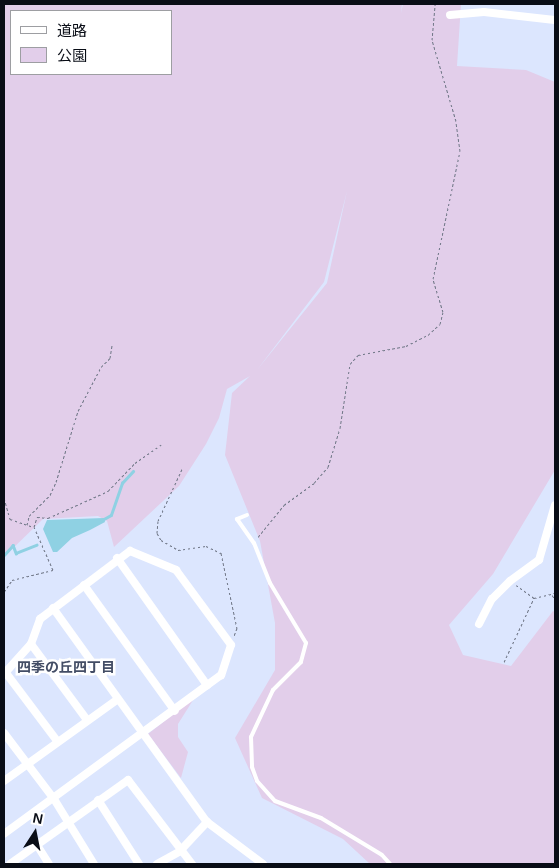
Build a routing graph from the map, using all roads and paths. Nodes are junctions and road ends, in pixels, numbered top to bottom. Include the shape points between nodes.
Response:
1 (435, 4) edge
2 (450, 15) dead end
3 (555, 20) edge
4 (112, 345) dead end
5 (161, 445) dead end
6 (182, 469) dead end
7 (4, 498) edge
8 (555, 505) edge
9 (247, 515) dead end
10 (27, 525) junction
11 (34, 527) junction
12 (254, 543) junction
13 (118, 558) junction
14 (510, 581) junction
15 (84, 585) junction
16 (4, 592) edge
17 (555, 592) edge
18 (552, 594) junction
19 (534, 598) junction
20 (555, 598) edge
21 (53, 608) junction
22 (480, 624) dead end
23 (229, 642) junction
24 (31, 644) junction
25 (504, 662) dead end
26 (5, 674) edge
27 (207, 685) junction
28 (118, 699) junction
29 (175, 711) junction
30 (87, 720) junction
31 (4, 733) edge
32 (144, 734) junction
33 (57, 741) junction
34 (27, 763) junction
35 (4, 781) edge
36 (54, 799) junction
37 (98, 800) junction
38 (70, 822) junction
39 (207, 822) junction
40 (4, 834) edge
41 (37, 845) junction
42 (180, 851) junction
43 (10, 864) edge
44 (49, 864) edge
45 (94, 864) edge
46 (140, 864) edge
47 (157, 864) edge
48 (192, 864) edge
49 (263, 864) edge
50 (390, 864) edge

1 - 12 path via 432,40 456,121 460,151 433,278 443,312 440,324 428,335 406,346 358,355 350,364 340,428 328,467 314,483 284,505
2 - 3 street via 484,12
4 - 10 path via 110,358 101,367 78,411 50,495 29,516
5 - 11 path via 135,463 108,491 48,518 37,517
6 - 23 path via 158,521 157,534 178,550 206,546 221,553 237,628
7 - 10 path via 10,518
8 - 14 street via 539,560
9 - 12 lane via 237,519
10 - 11 path
11 - 16 path via 53,570 12,580
12 - 50 lane via 270,583 306,643 301,662 273,690 251,737 252,767 257,781 275,801 321,818 382,855
13 - 15 street
13 - 23 street via 130,550 176,570
13 - 27 street
14 - 19 path
14 - 22 street via 492,600
15 - 21 street
15 - 29 street
17 - 18 path
18 - 19 path
18 - 20 path
19 - 25 path
21 - 24 street via 40,619
21 - 28 street
23 - 27 street via 231,645 221,675
24 - 26 street
24 - 30 street
26 - 33 street
27 - 29 street
28 - 30 street
28 - 32 street
29 - 32 street
30 - 33 street
31 - 34 street
32 - 36 street
32 - 39 street
33 - 34 street
34 - 35 street
34 - 36 street
36 - 38 street
36 - 40 street
37 - 38 street
37 - 42 street via 128,780
37 - 46 street
38 - 41 street
38 - 45 street
39 - 42 street
39 - 49 street
41 - 43 street
41 - 44 street
42 - 47 street
42 - 48 street

